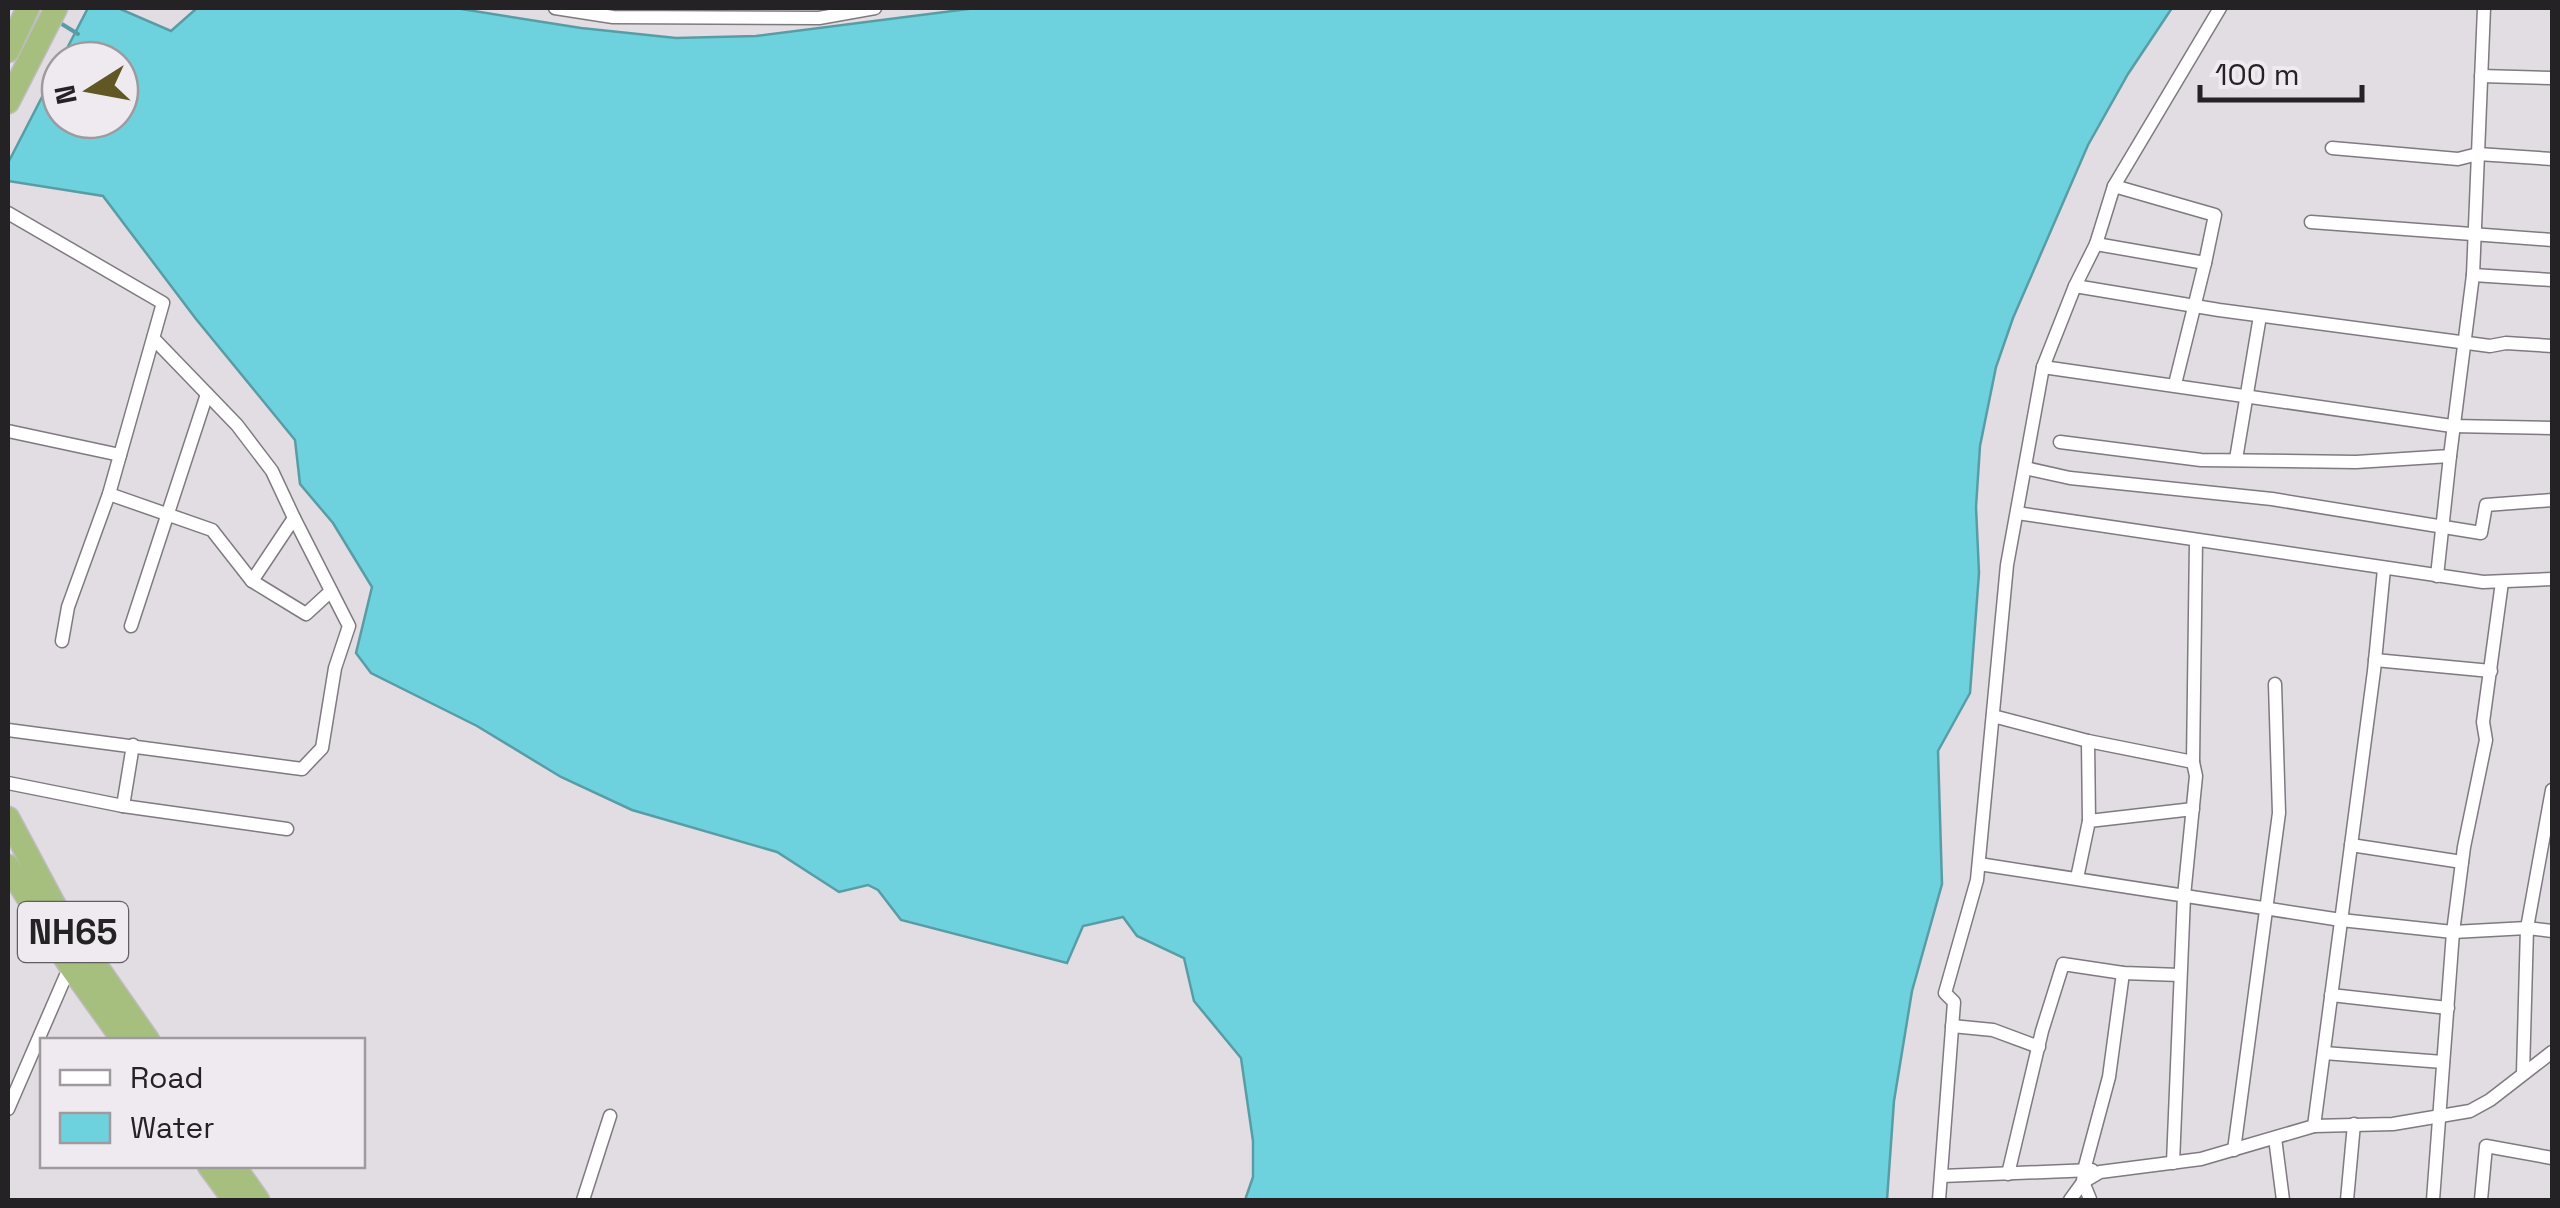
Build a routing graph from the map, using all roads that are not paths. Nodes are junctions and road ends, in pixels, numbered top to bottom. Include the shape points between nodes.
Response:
1 (56, 8) edge
2 (555, 8) edge
3 (875, 8) edge
4 (2220, 8) edge
5 (2484, 8) edge
6 (857, 9) edge
7 (604, 12) edge
8 (30, 24) edge
9 (8, 51) edge
10 (2480, 76) junction
11 (2552, 78) edge
12 (8, 102) edge
13 (2332, 148) dead end
14 (2478, 154) junction
15 (2552, 159) edge
16 (2114, 186) junction
17 (8, 213) edge
18 (2311, 222) dead end
19 (2476, 234) junction
20 (2552, 240) edge
21 (2096, 244) junction
22 (2205, 263) junction
23 (2473, 275) junction
24 (2552, 280) edge
25 (2074, 286) junction
26 (2195, 306) junction
27 (2260, 316) junction
28 (153, 338) junction
29 (2463, 342) junction
30 (2552, 346) edge
31 (2043, 366) junction
32 (2175, 384) junction
33 (207, 394) junction
34 (2249, 394) junction
35 (2452, 426) junction
36 (2552, 428) edge
37 (8, 430) edge
38 (2060, 442) dead end
39 (120, 455) junction
40 (2450, 456) junction
41 (2236, 459) junction
42 (2024, 468) junction
43 (109, 494) junction
44 (2552, 500) edge
45 (2017, 512) junction
46 (167, 514) junction
47 (294, 518) junction
48 (2444, 526) junction
49 (2196, 541) junction
50 (2384, 569) junction
51 (2437, 576) junction
52 (2552, 579) edge
53 (252, 581) junction
54 (2502, 582) junction
55 (331, 591) junction
56 (132, 626) dead end
57 (62, 641) dead end
58 (2375, 660) junction
59 (2491, 671) junction
60 (2275, 684) dead end
61 (1993, 716) junction
62 (8, 730) edge
63 (2088, 741) junction
64 (133, 745) junction
65 (2193, 762) junction
66 (8, 784) edge
67 (2552, 790) edge
68 (124, 806) junction
69 (2192, 810) junction
70 (8, 818) edge
71 (2088, 821) junction
72 (288, 829) dead end
73 (2350, 845) junction
74 (2462, 862) junction
75 (1979, 864) junction
76 (8, 866) edge
77 (2076, 878) junction
78 (2184, 896) junction
79 (2267, 910) junction
80 (2341, 920) junction
81 (2527, 928) junction
82 (2454, 932) junction
83 (2552, 932) edge
84 (70, 966) junction
85 (2123, 973) junction
86 (2180, 975) junction
87 (2331, 995) junction
88 (2448, 1008) junction
89 (1952, 1026) junction
90 (122, 1038) edge
91 (147, 1038) edge
92 (2038, 1046) junction
93 (2552, 1052) edge
94 (2324, 1053) junction
95 (2444, 1062) junction
96 (2523, 1073) junction
97 (8, 1109) edge
98 (610, 1116) dead end
99 (2440, 1117) junction
100 (2354, 1124) junction
101 (2314, 1126) junction
102 (2275, 1138) junction
103 (2234, 1150) junction
104 (2552, 1158) edge
105 (2173, 1162) junction
106 (211, 1168) edge
107 (235, 1168) edge
108 (2008, 1174) junction
109 (1942, 1176) junction
110 (2078, 1187) edge
111 (234, 1200) edge
112 (258, 1200) edge
113 (584, 1200) edge
114 (1938, 1200) edge
115 (2094, 1200) edge
116 (2284, 1200) edge
117 (2347, 1200) edge
118 (2434, 1200) edge
119 (2481, 1200) edge

1 - 8 highway
2 - 7 street
3 - 6 street
4 - 16 street
5 - 10 street
6 - 7 street via 819,18
8 - 9 highway
8 - 12 highway
10 - 11 street
10 - 14 street
13 - 14 street
14 - 15 street
14 - 19 street
16 - 21 street
16 - 22 street via 2215,214
17 - 28 street via 163,303
18 - 19 street
19 - 20 street
19 - 23 street
21 - 22 street
21 - 25 street
22 - 26 street
23 - 24 street
23 - 29 street
25 - 26 street
25 - 31 street
26 - 27 street
26 - 32 street
27 - 29 street
27 - 34 street
28 - 33 street
28 - 39 street
29 - 30 street
29 - 35 street
31 - 32 street
31 - 42 street
32 - 34 street
33 - 46 street
33 - 47 street via 272,471
34 - 35 street
34 - 41 street
35 - 36 street
35 - 40 street
37 - 39 street
38 - 41 street
39 - 43 street
40 - 41 street
40 - 48 street
42 - 45 street
42 - 48 street
43 - 46 street
43 - 57 street
44 - 48 street via 2486,505 2481,533
45 - 49 street
45 - 61 street
46 - 53 street via 212,530
46 - 56 street
47 - 53 street
47 - 55 street
48 - 51 street
49 - 50 street
49 - 65 street
50 - 51 street
50 - 58 street
51 - 54 street
52 - 54 street
53 - 55 street via 306,614
54 - 59 street
55 - 64 street via 349,626 322,748 302,769
58 - 59 street
58 - 73 street
59 - 74 street via 2486,740
60 - 79 street via 2279,813
61 - 63 street
61 - 75 street
62 - 64 street
63 - 65 street
63 - 71 street
64 - 68 street
65 - 69 street
66 - 68 street
67 - 81 street
68 - 72 street
69 - 71 street
69 - 78 street
70 - 91 highway, NH65 via 56,908
71 - 77 street
73 - 74 street
73 - 80 street
74 - 82 street
75 - 77 street
75 - 89 street via 1945,993 1954,1002
76 - 84 highway, NH65
77 - 78 street
78 - 79 street
78 - 86 street
79 - 80 street
79 - 103 street
80 - 82 street
80 - 87 street
81 - 82 street
81 - 83 street
81 - 96 street
82 - 88 street
84 - 90 highway, NH65
84 - 97 street
85 - 86 street
85 - 92 street via 2063,964
85 - 110 street via 2109,1077
86 - 105 street
87 - 88 street
87 - 94 street
88 - 95 street
89 - 92 street via 1993,1030
89 - 109 street
92 - 108 street
93 - 96 street
94 - 95 street
94 - 101 street
95 - 99 street
96 - 99 street via 2480,1106
98 - 113 street
99 - 100 street
99 - 118 street
100 - 101 street
100 - 117 street
101 - 102 street
102 - 103 street
102 - 116 street
103 - 105 street
104 - 119 street via 2486,1146
105 - 110 street via 2110,1170
106 - 111 highway
107 - 112 highway
108 - 109 street
108 - 110 street
109 - 114 street
110 - 115 street

